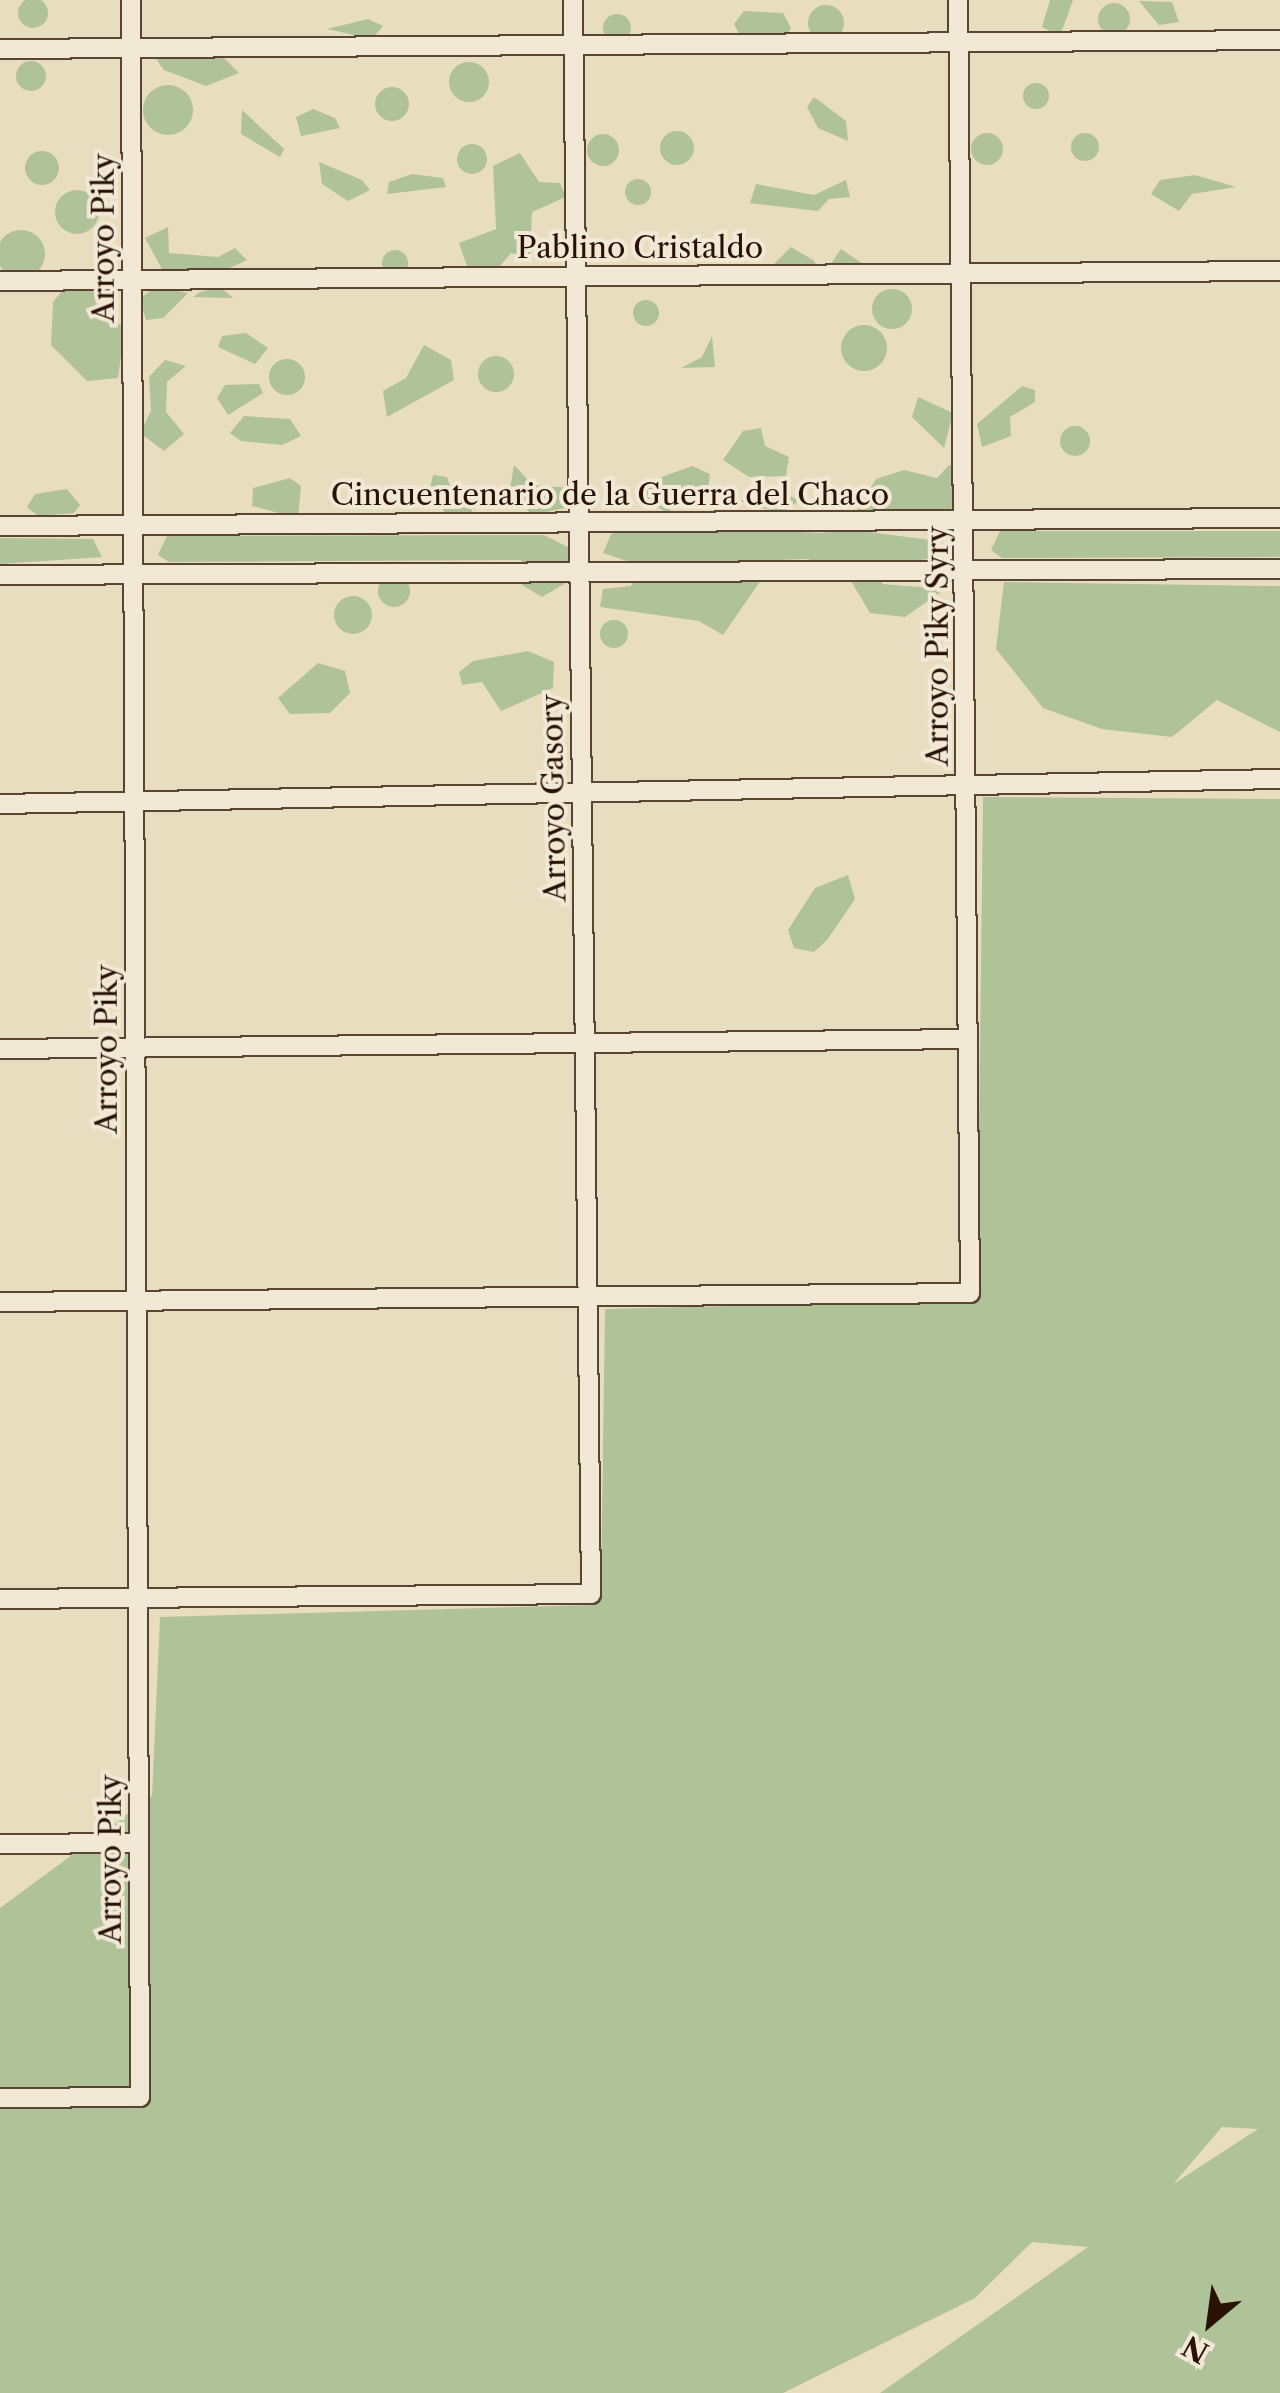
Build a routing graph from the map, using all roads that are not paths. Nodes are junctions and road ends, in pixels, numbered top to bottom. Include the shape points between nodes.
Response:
1 (131, 0) edge
2 (573, 0) edge
3 (958, 0) edge
4 (1280, 40) edge
5 (959, 43) junction
6 (573, 45) junction
7 (131, 48) junction
8 (0, 50) edge
9 (1280, 271) edge
10 (962, 273) junction
11 (573, 276) junction
12 (0, 280) edge
13 (132, 280) junction
14 (1280, 518) edge
15 (964, 520) junction
16 (576, 522) junction
17 (132, 525) junction
18 (0, 526) edge
19 (1280, 569) edge
20 (577, 571) junction
21 (965, 571) junction
22 (132, 574) junction
23 (0, 575) edge
24 (1280, 779) edge
25 (966, 785) junction
26 (581, 792) junction
27 (133, 801) junction
28 (0, 804) edge
29 (586, 1038) junction
30 (968, 1038) junction
31 (134, 1047) junction
32 (0, 1049) edge
33 (591, 1296) junction
34 (136, 1301) junction
35 (0, 1302) edge
36 (138, 1598) junction
37 (0, 1599) edge
38 (139, 1843) junction
39 (0, 1844) edge
40 (0, 2098) edge

1 - 7 street, Arroyo Piky
2 - 6 street, Arroyo Gasory
3 - 5 street, Arroyo Piky Syry
4 - 5 street
5 - 6 street
5 - 10 street, Arroyo Piky Syry
6 - 7 street
6 - 11 street, Arroyo Gasory
7 - 8 street
7 - 13 street, Arroyo Piky
9 - 10 street, Pablino Cristaldo
10 - 11 street, Pablino Cristaldo
10 - 15 street, Arroyo Piky Syry
11 - 13 street, Pablino Cristaldo
11 - 16 street, Arroyo Gasory
12 - 13 street, Pablino Cristaldo
13 - 17 street, Arroyo Piky
14 - 15 street, Cincuentenario de la Guerra del Chaco
15 - 16 street, Cincuentenario de la Guerra del Chaco
15 - 21 street, Arroyo Piky Syry
16 - 17 street, Cincuentenario de la Guerra del Chaco
16 - 20 street, Arroyo Gasory
17 - 18 street, Cincuentenario de la Guerra del Chaco
17 - 22 street, Arroyo Piky
19 - 21 street
20 - 21 street
20 - 22 street
20 - 26 street, Arroyo Gasory
21 - 25 street, Arroyo Piky Syry
22 - 23 street
22 - 27 street, Arroyo Piky
24 - 25 street
25 - 26 street
25 - 30 street, Arroyo Piky Syry
26 - 27 street
26 - 29 street, Arroyo Gasory
27 - 28 street
27 - 31 street, Arroyo Piky
29 - 30 street
29 - 31 street
29 - 33 street, Arroyo Gasory
30 - 33 street, Arroyo Piky Syry via 970,1292
31 - 32 street
31 - 34 street, Arroyo Piky
33 - 34 street
33 - 36 street, Arroyo Gasory via 592,1594
34 - 35 street
34 - 36 street, Arroyo Piky
36 - 37 street
36 - 38 street, Arroyo Piky
38 - 39 street
38 - 40 street, Arroyo Piky via 140,2097

